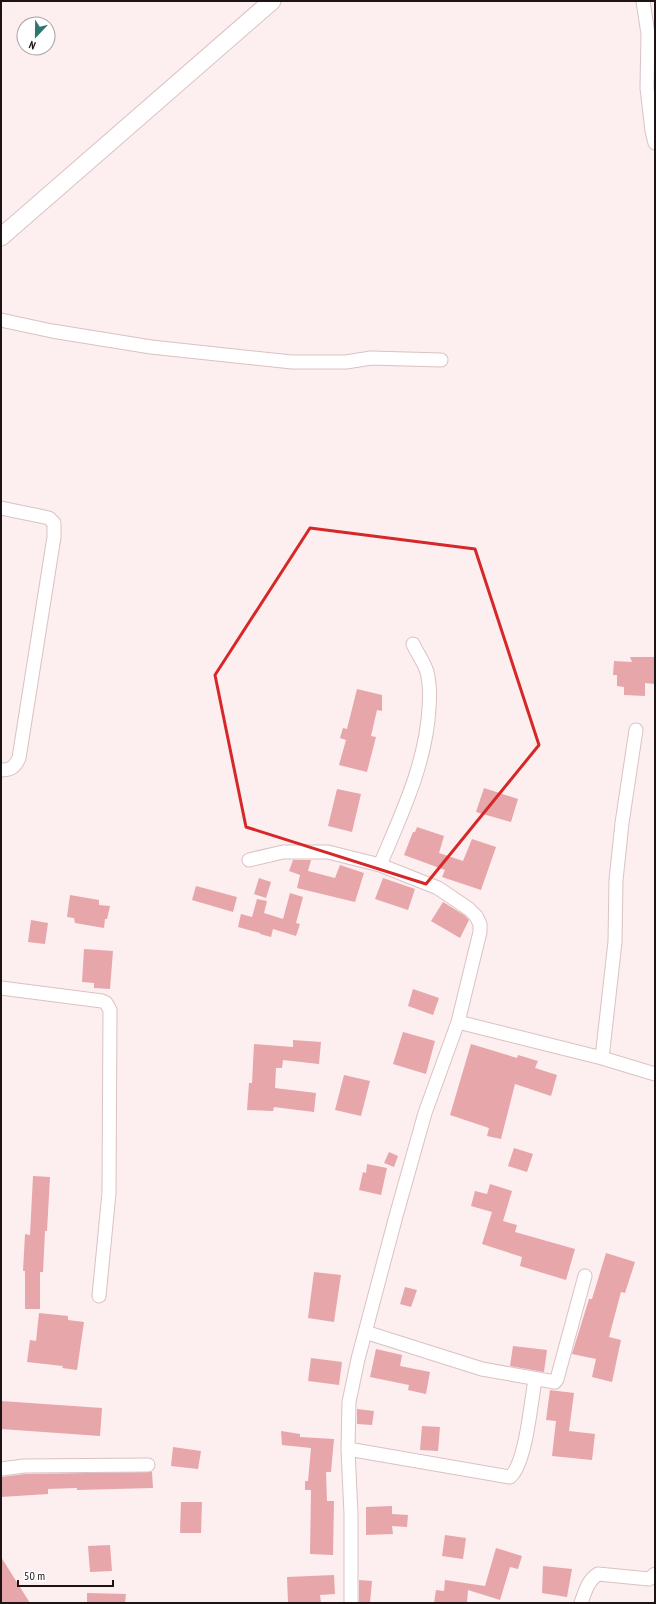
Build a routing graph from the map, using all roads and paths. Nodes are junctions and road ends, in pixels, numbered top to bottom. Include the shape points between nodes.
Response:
1 (272, 1) edge
2 (643, 1) edge
3 (655, 143) edge
4 (1, 237) edge
5 (1, 320) edge
6 (441, 360) dead end
7 (1, 508) edge
8 (413, 644) dead end
9 (636, 730) dead end
10 (1, 770) edge
11 (248, 860) dead end
12 (380, 865) junction
13 (1, 988) edge
14 (458, 1022) junction
15 (602, 1058) junction
16 (655, 1074) edge
17 (585, 1276) dead end
18 (99, 1296) dead end
19 (365, 1332) junction
20 (535, 1380) junction
21 (348, 1449) junction
22 (148, 1465) dead end
23 (1, 1469) edge
24 (655, 1574) edge
25 (351, 1603) edge
26 (581, 1603) edge

1 - 4 main road
2 - 3 street via 648,34 647,88
5 - 6 street via 151,347 292,362 346,362 371,358
7 - 10 street via 49,518 54,523 54,537 19,758 16,765
8 - 12 street via 426,670 429,683 425,744 409,795
9 - 15 street via 616,880 615,942
11 - 12 street via 283,852 328,852
12 - 14 street via 438,888 470,909 480,924
13 - 18 street via 102,1001 110,1010 109,1193
14 - 15 street
14 - 19 street via 424,1113
15 - 16 street
17 - 20 street via 557,1379 552,1383
19 - 20 street via 482,1369
19 - 21 street via 349,1402
20 - 21 street via 522,1453 514,1474 510,1477
21 - 25 street
22 - 23 street via 24,1466
24 - 26 street via 649,1579 598,1574 592,1577

